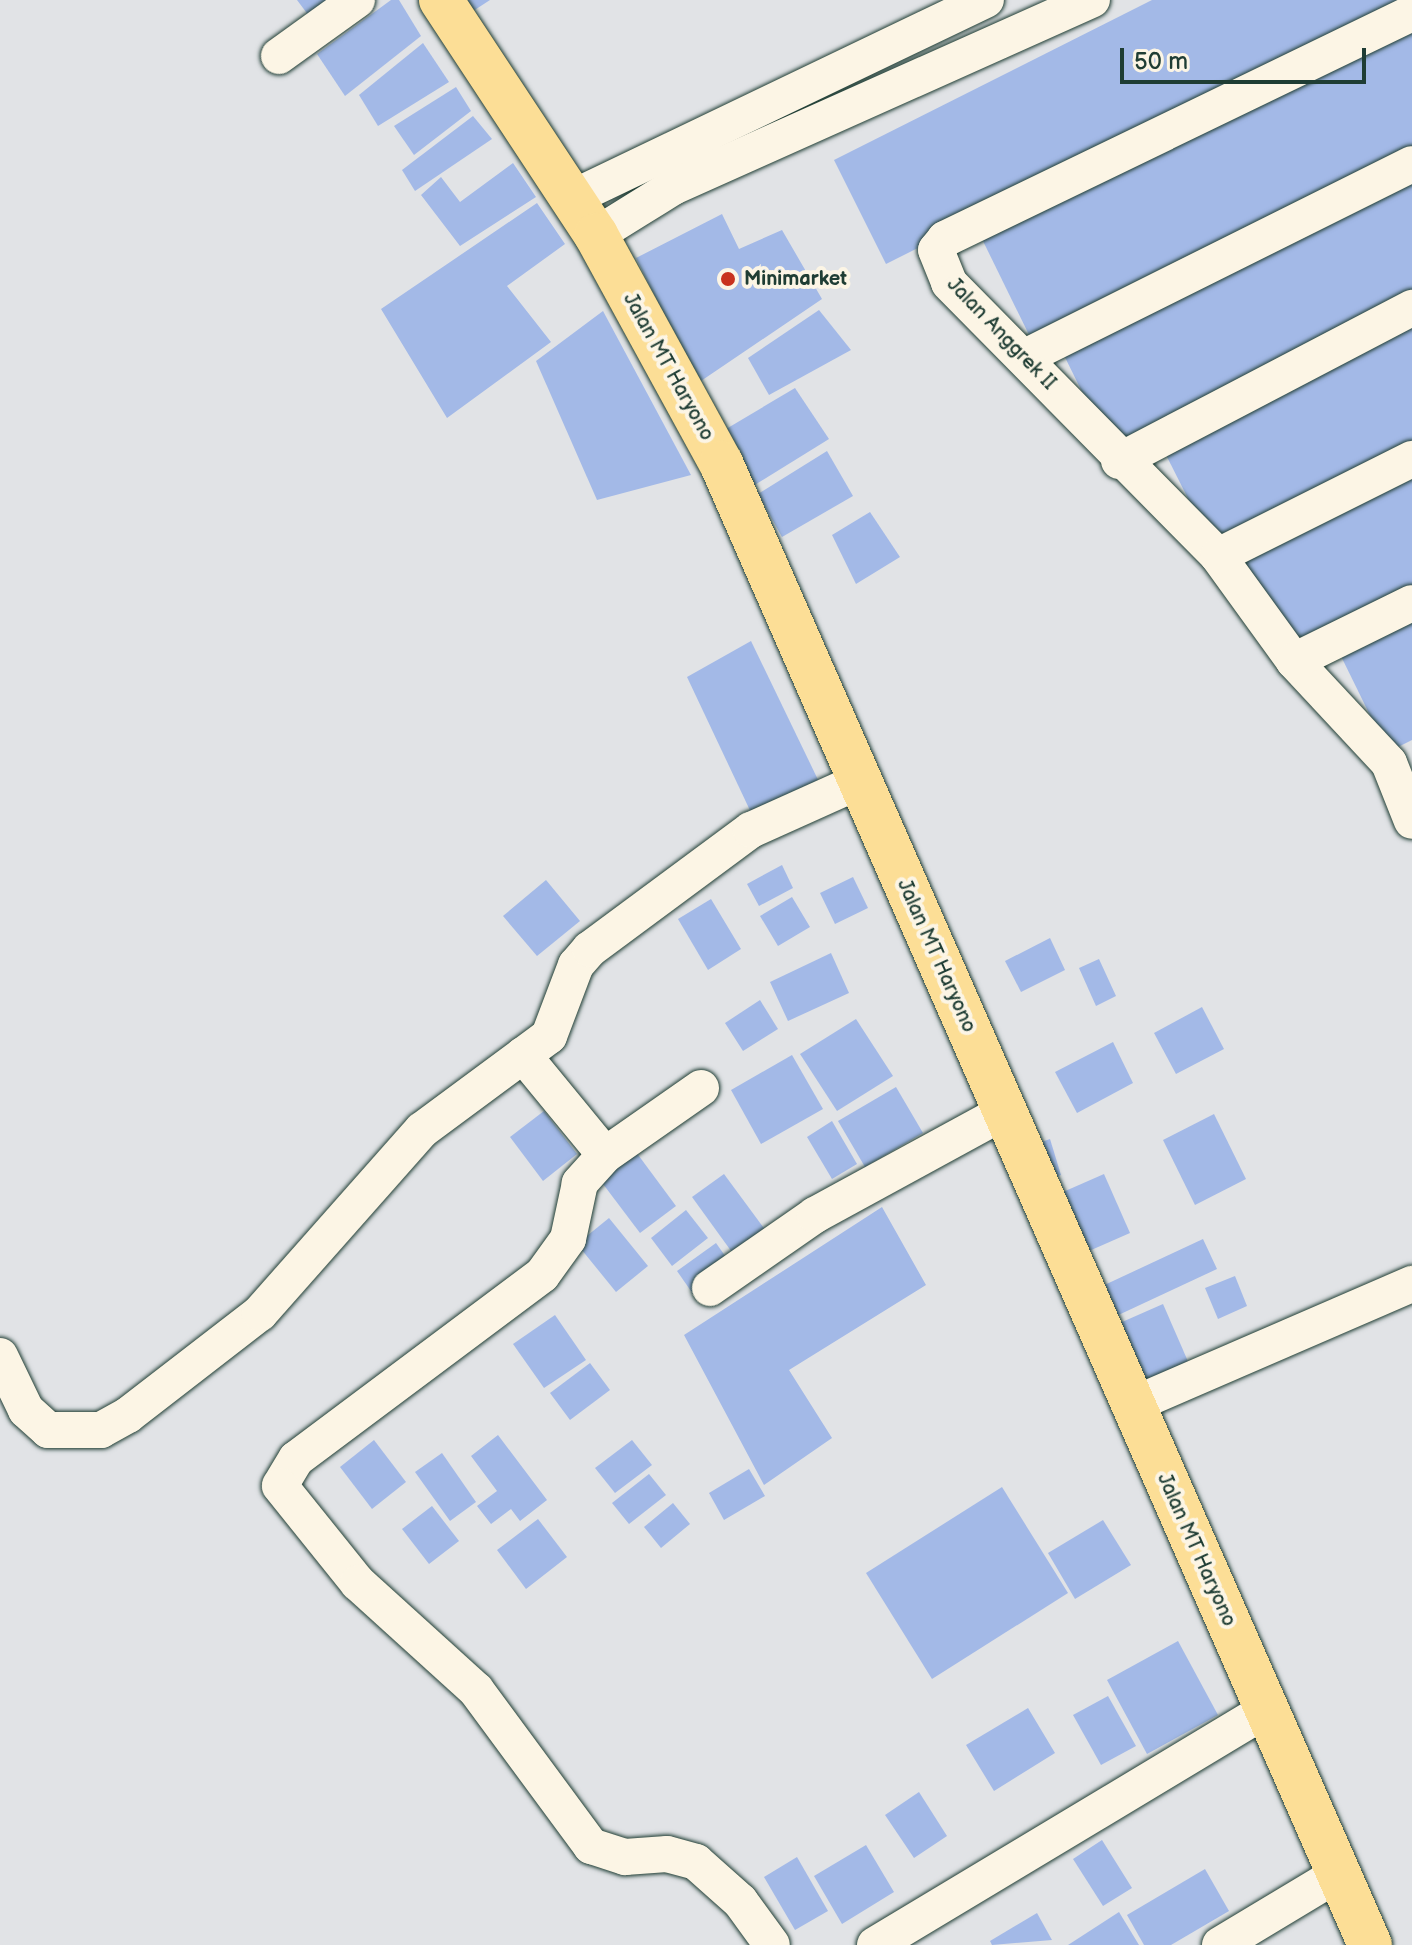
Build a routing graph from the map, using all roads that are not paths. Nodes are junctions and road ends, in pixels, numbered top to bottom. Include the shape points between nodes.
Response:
1 (357, 0) edge
2 (441, 0) edge
3 (986, 0) edge
4 (1092, 0) edge
5 (1412, 13) edge
6 (279, 56) dead end
7 (1412, 164) edge
8 (572, 198) junction
9 (596, 235) junction
10 (1412, 308) edge
11 (1027, 356) junction
12 (1412, 459) edge
13 (1119, 461) junction
14 (1218, 556) junction
15 (1412, 603) edge
16 (1294, 661) junction
17 (1401, 758) edge
18 (860, 781) junction
19 (1412, 821) edge
20 (523, 1055) junction
21 (701, 1088) dead end
22 (1004, 1112) junction
23 (605, 1155) junction
24 (1412, 1284) edge
25 (710, 1288) dead end
26 (0, 1356) edge
27 (1132, 1405) junction
28 (1266, 1710) junction
29 (1338, 1874) junction
30 (772, 1945) edge
31 (875, 1945) edge
32 (1220, 1945) edge
33 (1370, 1945) edge

1 - 6 street
2 - 8 main road, Jalan MT Haryono
3 - 8 street
4 - 9 street via 673,187
5 - 11 street, Jalan Anggrek II via 938,245 949,283
7 - 11 street
8 - 9 main road, Jalan MT Haryono
9 - 18 main road, Jalan MT Haryono via 721,463
10 - 13 street
11 - 13 street, Jalan Anggrek II
12 - 14 street
13 - 14 street, Jalan Anggrek II
14 - 16 street, Jalan Anggrek II
15 - 16 street
16 - 17 street, Jalan Anggrek II
17 - 19 street, Jalan Anggrek II
18 - 20 street via 751,830 612,931 576,965 549,1036
18 - 22 main road, Jalan MT Haryono
20 - 23 street
20 - 26 street via 405,1146 260,1313 128,1415 101,1430 48,1430 26,1410
21 - 23 street
22 - 25 street via 954,1133 815,1215
22 - 27 main road, Jalan MT Haryono
23 - 30 street via 580,1183 568,1239 542,1275 296,1459 280,1486 358,1583 476,1690 591,1846 625,1857 696,1862 740,1901
24 - 27 street
27 - 28 main road, Jalan MT Haryono
28 - 29 main road, Jalan MT Haryono
28 - 31 street
29 - 32 street
29 - 33 main road, Jalan MT Haryono

